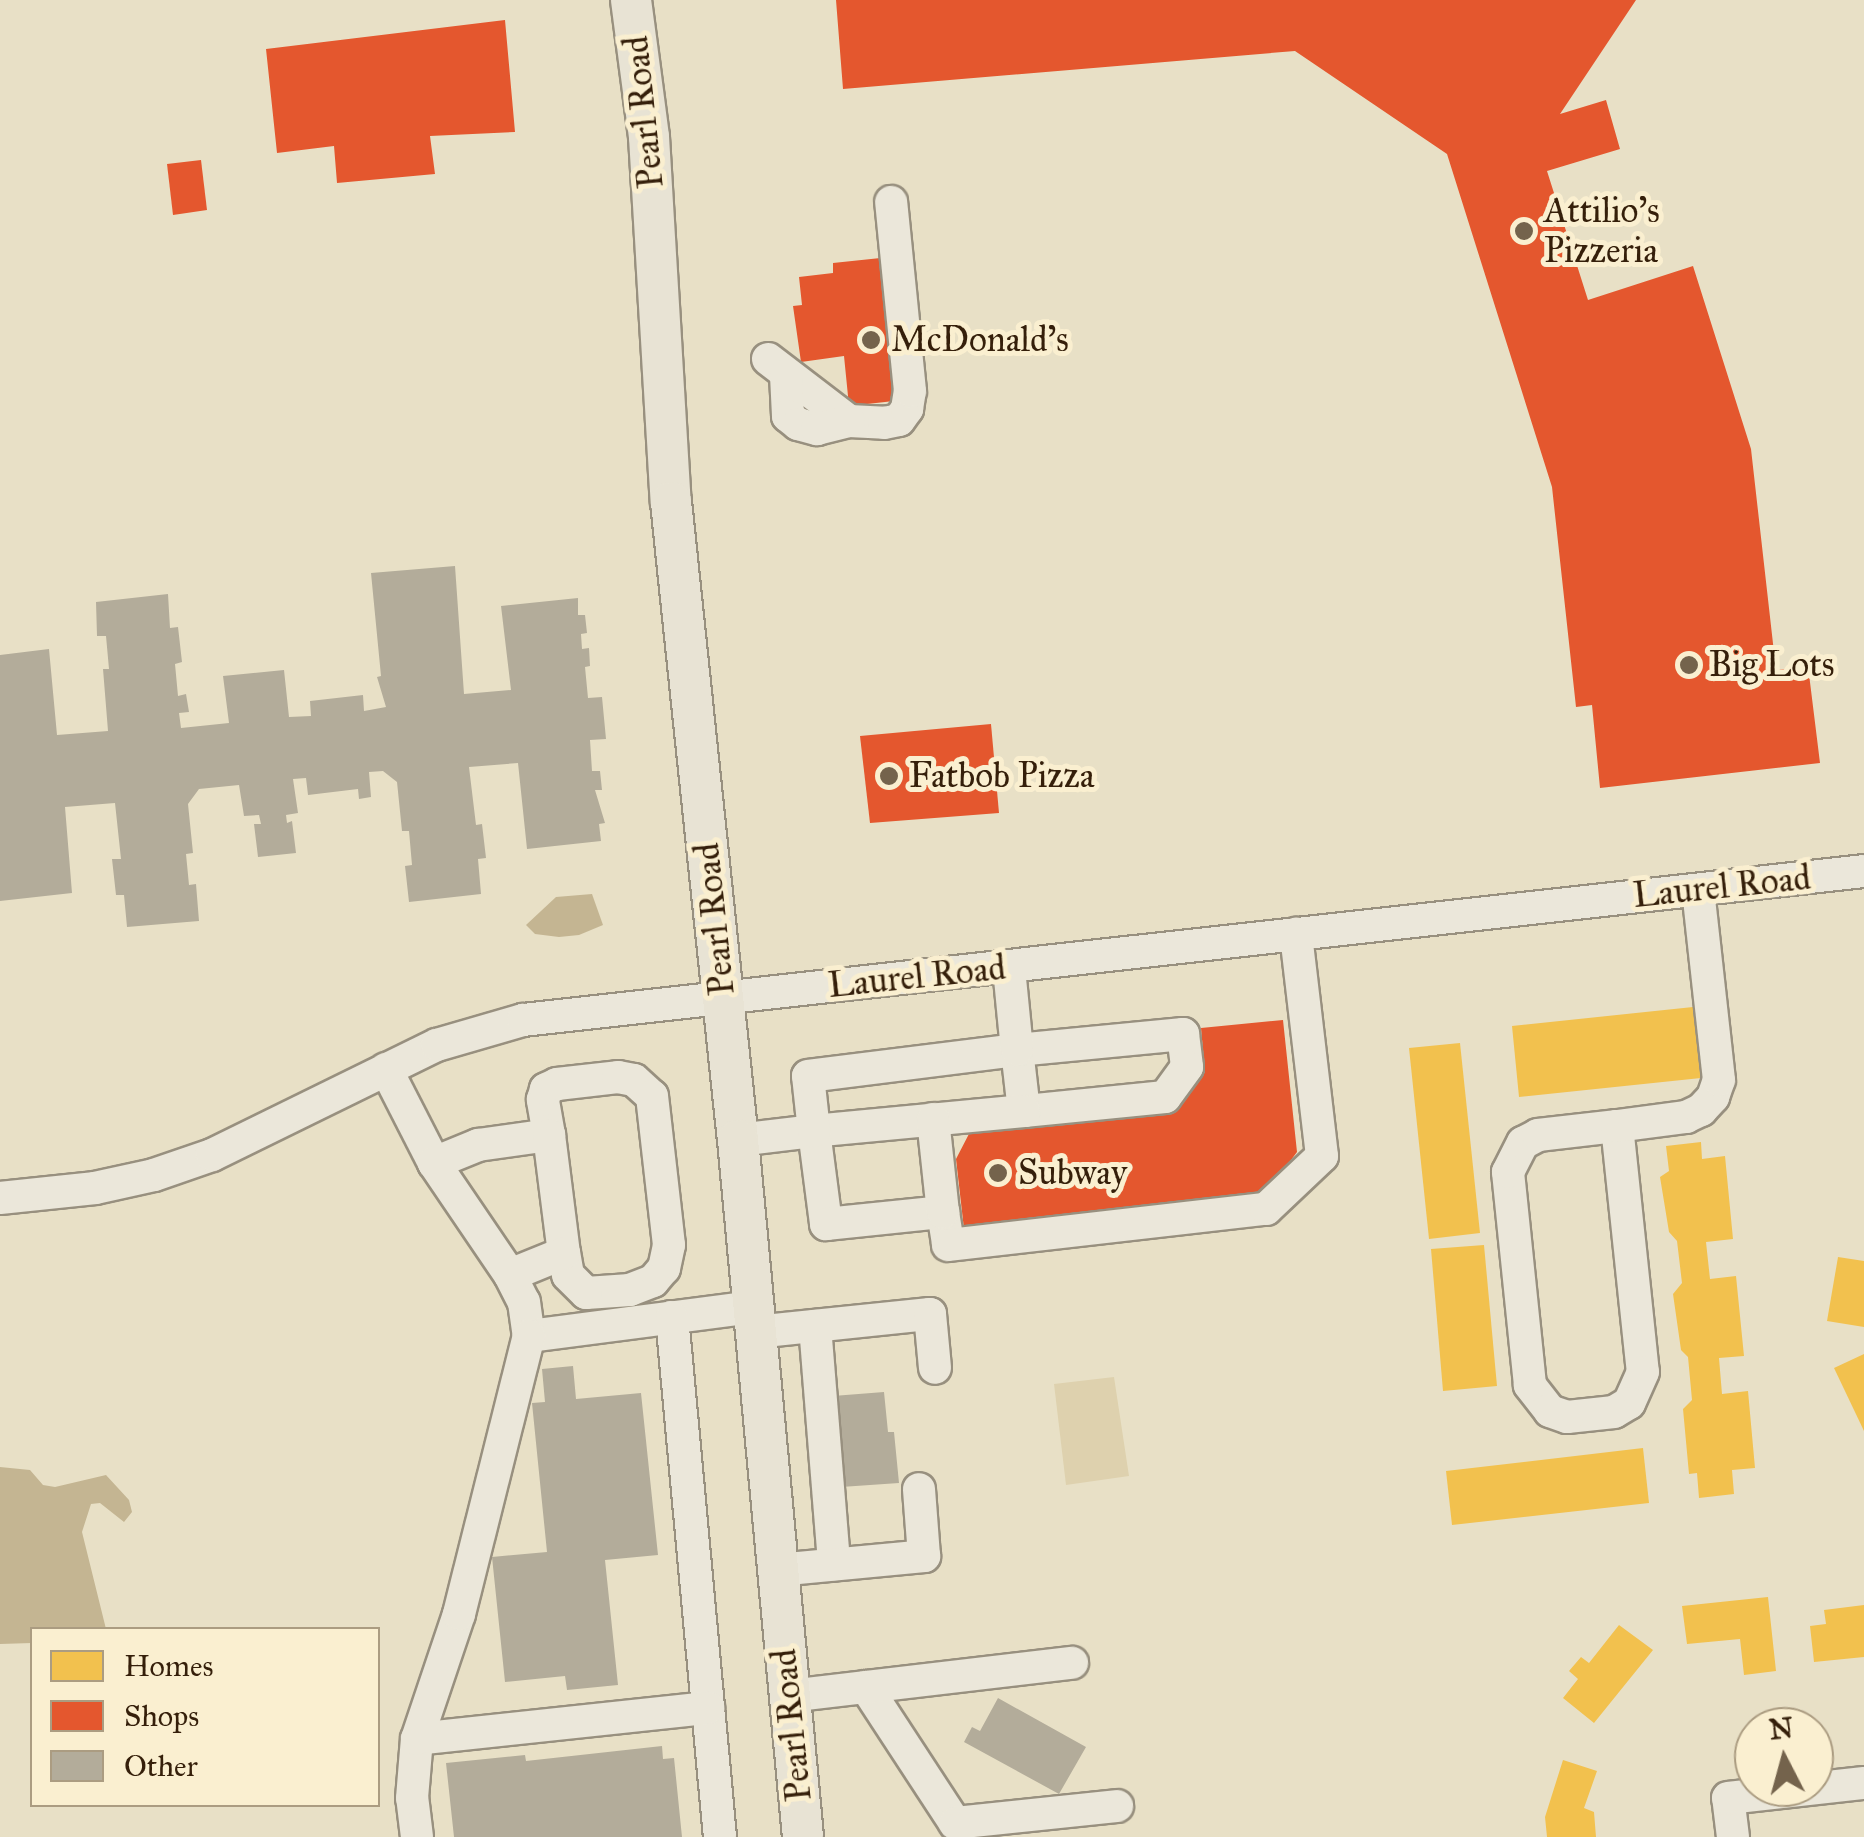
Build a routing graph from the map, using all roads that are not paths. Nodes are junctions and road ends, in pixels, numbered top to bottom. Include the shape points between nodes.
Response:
1 (631, 0) edge
2 (891, 202) dead end
3 (777, 367) dead end
4 (1864, 872) edge
5 (1698, 890) junction
6 (1296, 934) junction
7 (1009, 968) junction
8 (723, 996) junction
9 (1017, 1050) junction
10 (386, 1069) junction
11 (1024, 1111) junction
12 (933, 1120) junction
13 (1617, 1126) junction
14 (814, 1131) junction
15 (549, 1134) junction
16 (738, 1140) junction
17 (434, 1163) junction
18 (0, 1198) edge
19 (943, 1212) junction
20 (564, 1253) junction
21 (510, 1276) junction
22 (672, 1317) junction
23 (754, 1320) junction
24 (815, 1326) junction
25 (530, 1336) junction
26 (934, 1368) dead end
27 (919, 1489) dead end
28 (834, 1564) junction
29 (777, 1570) junction
30 (1072, 1663) dead end
31 (866, 1686) junction
32 (789, 1696) junction
33 (708, 1708) junction
34 (417, 1739) junction
35 (1864, 1783) edge
36 (1117, 1806) dead end
37 (417, 1837) edge
38 (720, 1837) edge
39 (803, 1837) edge
40 (1733, 1837) edge

1 - 8 main road, Pearl Road via 650,154 670,502
2 - 3 street via 907,409 899,420 849,421
4 - 5 street, Laurel Road
5 - 6 street, Laurel Road
5 - 13 street via 1719,1080 1713,1097 1686,1118
6 - 7 street, Laurel Road
6 - 19 street via 1322,1156 1266,1209 948,1245
7 - 8 street, Laurel Road
7 - 9 street
8 - 10 street, Laurel Road via 522,1020 437,1045
8 - 16 main road, Pearl Road
9 - 11 street
9 - 11 street via 1182,1034 1187,1066 1164,1097
9 - 14 street via 808,1076
10 - 17 street
10 - 18 street, Laurel Road via 212,1155 154,1175
11 - 12 street
12 - 14 street
12 - 19 street
13 - 13 street via 1538,1135 1523,1143 1508,1172 1530,1386 1550,1411 1567,1417 1614,1412 1629,1402 1643,1372
14 - 16 street
14 - 19 street via 826,1224
15 - 17 street via 478,1145
15 - 20 street
15 - 20 street via 544,1100 546,1089 557,1084 618,1077 634,1080 652,1096 668,1245 664,1268 630,1290 586,1293 568,1275
16 - 23 main road, Pearl Road
17 - 21 street
20 - 21 street
21 - 25 street via 524,1302
22 - 23 street
22 - 25 street
22 - 33 street
23 - 24 street
23 - 29 main road, Pearl Road
24 - 26 street via 930,1314
24 - 28 street
25 - 34 street via 458,1614
27 - 28 street via 924,1556
28 - 29 street
29 - 32 main road, Pearl Road
30 - 31 street
31 - 32 street
31 - 36 street via 955,1823
32 - 39 main road, Pearl Road
33 - 34 street
33 - 38 street
34 - 37 street
35 - 40 street via 1728,1798

